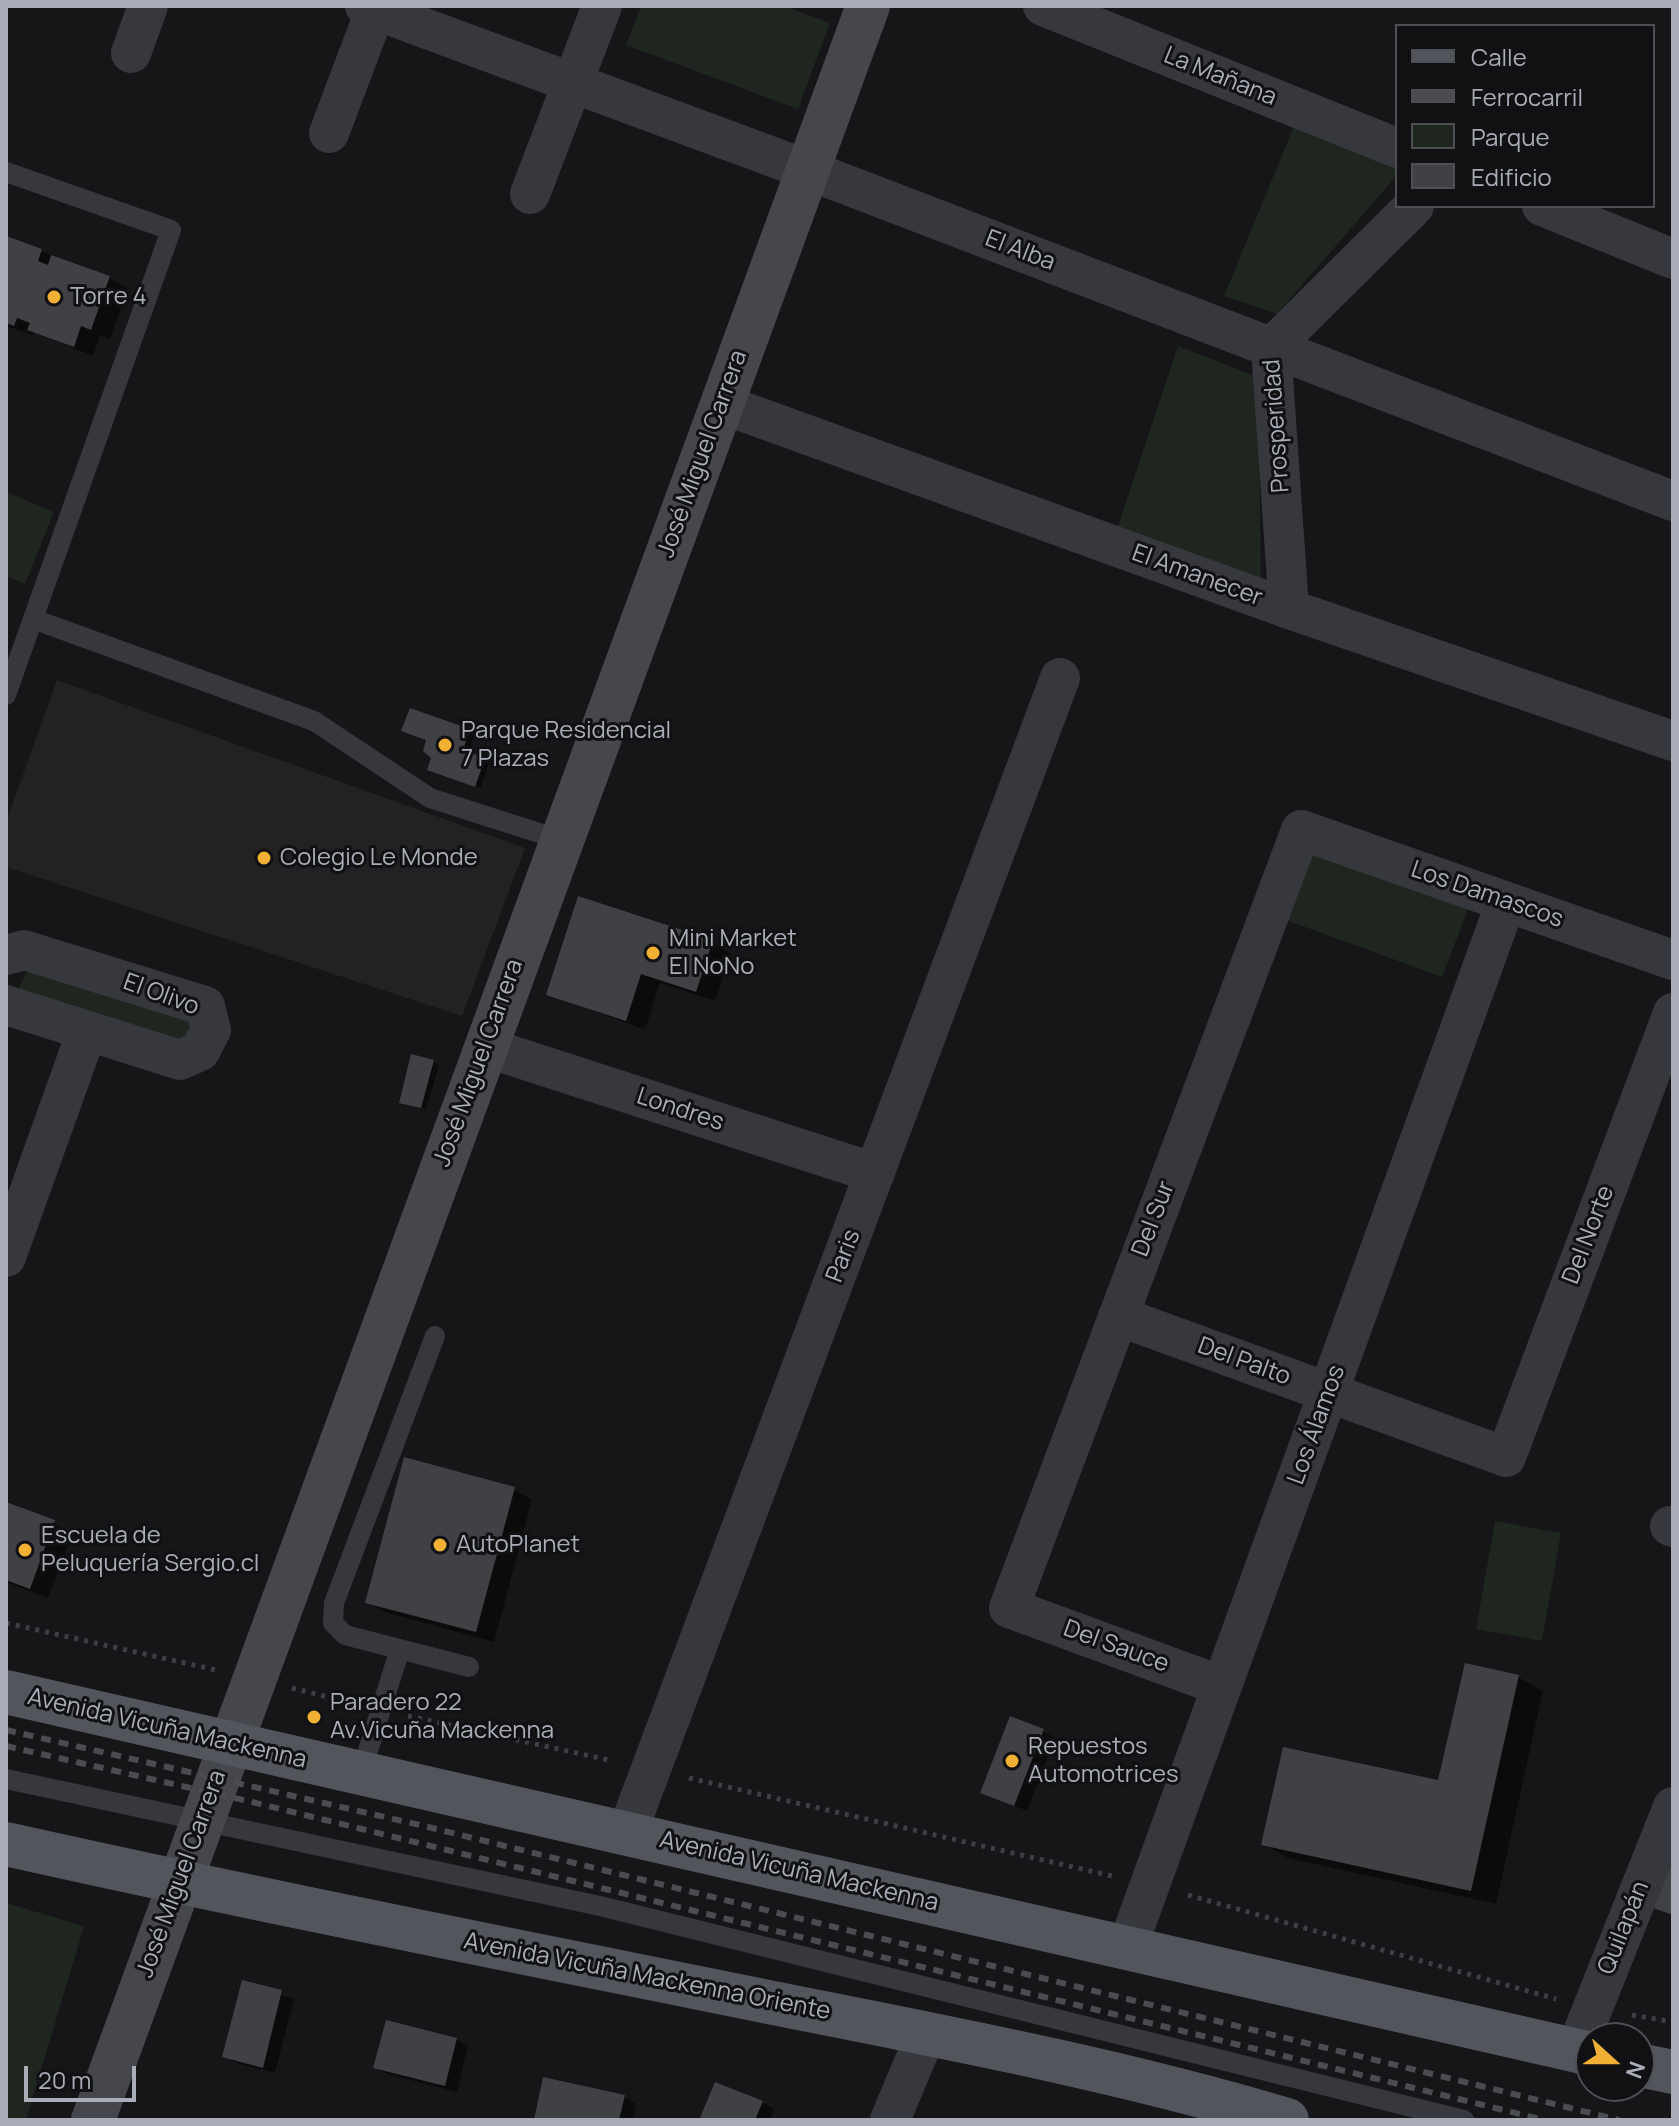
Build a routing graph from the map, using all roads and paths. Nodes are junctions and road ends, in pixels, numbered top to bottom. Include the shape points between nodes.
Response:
1 (148, 6) edge
2 (602, 6) edge
3 (868, 6) edge
4 (1043, 6) edge
5 (372, 7) edge
6 (131, 53) dead end
7 (573, 83) junction
8 (329, 133) dead end
9 (1395, 147) edge
10 (808, 170) junction
11 (6, 172) edge
12 (530, 194) dead end
13 (1412, 208) edge
14 (1547, 208) edge
15 (1673, 259) edge
16 (1271, 348) junction
17 (722, 404) junction
18 (1673, 501) edge
19 (1289, 609) junction
20 (33, 619) junction
21 (1060, 678) dead end
22 (6, 695) edge
23 (1673, 741) edge
24 (1301, 830) joint
25 (561, 840) junction
26 (1506, 902) junction
27 (6, 955) edge
28 (1673, 960) edge
29 (6, 1005) edge
30 (1673, 1013) edge
31 (87, 1031) junction
32 (485, 1047) junction
33 (875, 1173) junction
34 (6, 1257) edge
35 (1118, 1316) junction
36 (435, 1336) dead end
37 (1329, 1392) junction
38 (1506, 1457) joint
39 (1009, 1608) joint
40 (6, 1623) edge
41 (400, 1649) junction
42 (469, 1667) dead end
43 (253, 1679) junction
44 (1222, 1686) junction
45 (6, 1692) edge
46 (380, 1709) junction
47 (229, 1744) junction
48 (651, 1769) junction
49 (361, 1773) junction
50 (6, 1779) edge
51 (1673, 1807) edge
52 (200, 1823) junction
53 (627, 1833) junction
54 (6, 1844) edge
55 (179, 1883) junction
56 (1150, 1885) junction
57 (1127, 1948) junction
58 (1592, 2009) junction
59 (1589, 2022) edge
60 (1673, 2022) edge
61 (926, 2034) junction
62 (1575, 2050) edge
63 (93, 2120) edge
64 (890, 2120) edge
65 (1287, 2120) edge
66 (1464, 2120) edge

1 - 6 street
2 - 7 street
3 - 10 street, José Miguel Carrera
4 - 9 street, La Mañana
5 - 7 street, El Alba
5 - 8 street
7 - 10 street, El Alba
7 - 12 street
10 - 16 street, El Alba
10 - 17 street, José Miguel Carrera
11 - 20 lane via 171,230
13 - 16 street, Prosperidad
14 - 15 street
16 - 18 street, El Alba
16 - 19 street, Prosperidad
17 - 19 street, El Amanecer
17 - 25 street, José Miguel Carrera
19 - 23 street, El Amanecer
20 - 22 lane
20 - 25 lane via 314,721 430,798
21 - 33 street, Paris
24 - 26 street, Los Damascos
24 - 35 street, Del Sur
25 - 32 street, José Miguel Carrera
26 - 28 street, Los Damascos
26 - 37 street, Los Álamos
27 - 31 street, El Olivo via 24,950 54,959 205,1006 210,1017 207,1042 180,1060
29 - 31 street, El Olivo
30 - 38 street, Del Norte
31 - 34 street
32 - 33 street, Londres
32 - 43 street, José Miguel Carrera
33 - 48 street, Paris
35 - 37 street, Del Palto
35 - 39 street, Del Sur
36 - 41 lane via 334,1603 333,1623 345,1635
37 - 38 street, Del Palto
37 - 44 street, Los Álamos
39 - 44 street, Del Sauce
40 - 43 path
41 - 42 lane
41 - 46 lane
43 - 46 path
43 - 47 street, José Miguel Carrera
44 - 56 street, Los Álamos
45 - 47 main road, Avenida Vicuña Mackenna
46 - 48 path
46 - 49 lane
47 - 49 main road, Avenida Vicuña Mackenna
47 - 52 street, José Miguel Carrera
48 - 53 street, Paris
48 - 56 path
49 - 53 main road, Avenida Vicuña Mackenna
50 - 52 lane
51 - 58 street, Quilapán
52 - 55 street, José Miguel Carrera
52 - 66 lane via 616,1909
53 - 57 main road, Avenida Vicuña Mackenna
54 - 55 main road, Avenida Vicuña Mackenna Oriente
55 - 61 main road, Avenida Vicuña Mackenna Oriente
55 - 63 street, José Miguel Carrera
56 - 57 street, Los Álamos
56 - 58 path
57 - 62 main road, Avenida Vicuña Mackenna
58 - 59 street, Quilapán
58 - 60 path
61 - 64 street
61 - 65 main road, Avenida Vicuña Mackenna Oriente

